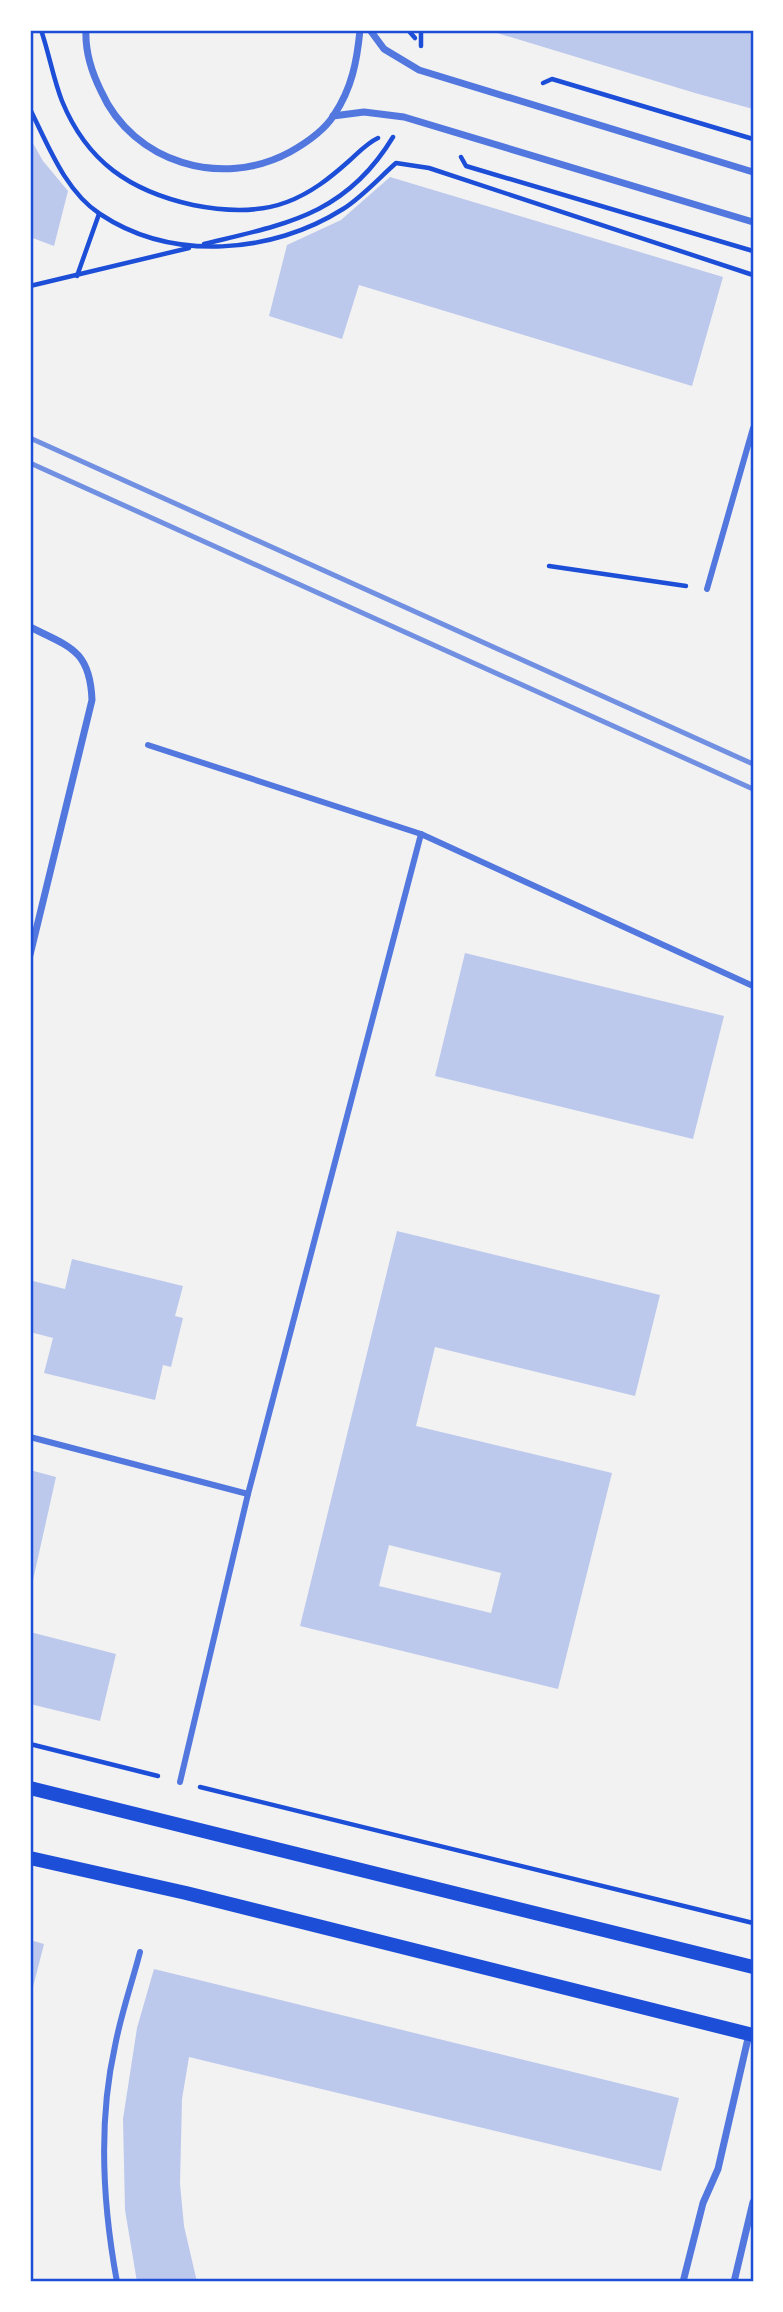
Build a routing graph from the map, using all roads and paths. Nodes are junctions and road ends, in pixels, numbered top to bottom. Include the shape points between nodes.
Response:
1 (41, 30) edge
2 (360, 30) edge
3 (370, 30) edge
4 (408, 30) edge
5 (84, 31) edge
6 (431, 53) dead end
7 (533, 88) dead end
8 (30, 109) edge
9 (333, 116) junction
10 (395, 134) junction
11 (405, 134) dead end
12 (753, 139) edge
13 (456, 146) dead end
14 (753, 172) edge
15 (99, 214) junction
16 (753, 222) edge
17 (191, 247) junction
18 (753, 251) edge
19 (753, 275) edge
20 (77, 276) junction
21 (30, 286) edge
22 (753, 428) edge
23 (549, 566) dead end
24 (707, 589) joint
25 (30, 627) edge
26 (148, 745) dead end
27 (421, 834) junction
28 (30, 955) edge
29 (753, 986) edge
30 (30, 1437) edge
31 (248, 1494) junction
32 (30, 1744) edge
33 (180, 1782) junction
34 (30, 1788) edge
35 (30, 1858) edge
36 (753, 1923) edge
37 (140, 1952) dead end
38 (753, 1967) edge
39 (751, 2035) edge
40 (753, 2202) edge
41 (117, 2282) edge
42 (683, 2282) edge
43 (734, 2282) edge

1 - 10 path via 62,99 99,159 128,183 164,199 214,209 247,210 286,203 321,185 374,139
2 - 9 street via 356,70
3 - 14 street via 384,49 419,70
4 - 6 path
5 - 9 street via 92,72 108,106 132,135 163,156 199,168 237,169 274,161 307,142
7 - 12 path via 552,79
8 - 15 path via 64,178
9 - 16 street via 364,112 404,117
10 - 11 path
10 - 17 path via 354,187 322,208 295,222
13 - 18 path via 466,166
15 - 17 path via 150,238
15 - 20 path
17 - 19 path via 274,242 344,209 396,163 429,167
17 - 20 path
20 - 21 path
22 - 24 street
23 - 24 path
25 - 28 street via 79,654 91,674 92,700
26 - 27 street
27 - 29 street
27 - 31 street
30 - 31 street
31 - 33 street
32 - 33 path
33 - 36 path
34 - 38 main road
35 - 39 main road
37 - 41 street via 114,2047 105,2136 107,2226
39 - 42 street via 718,2169 702,2203
40 - 43 street

